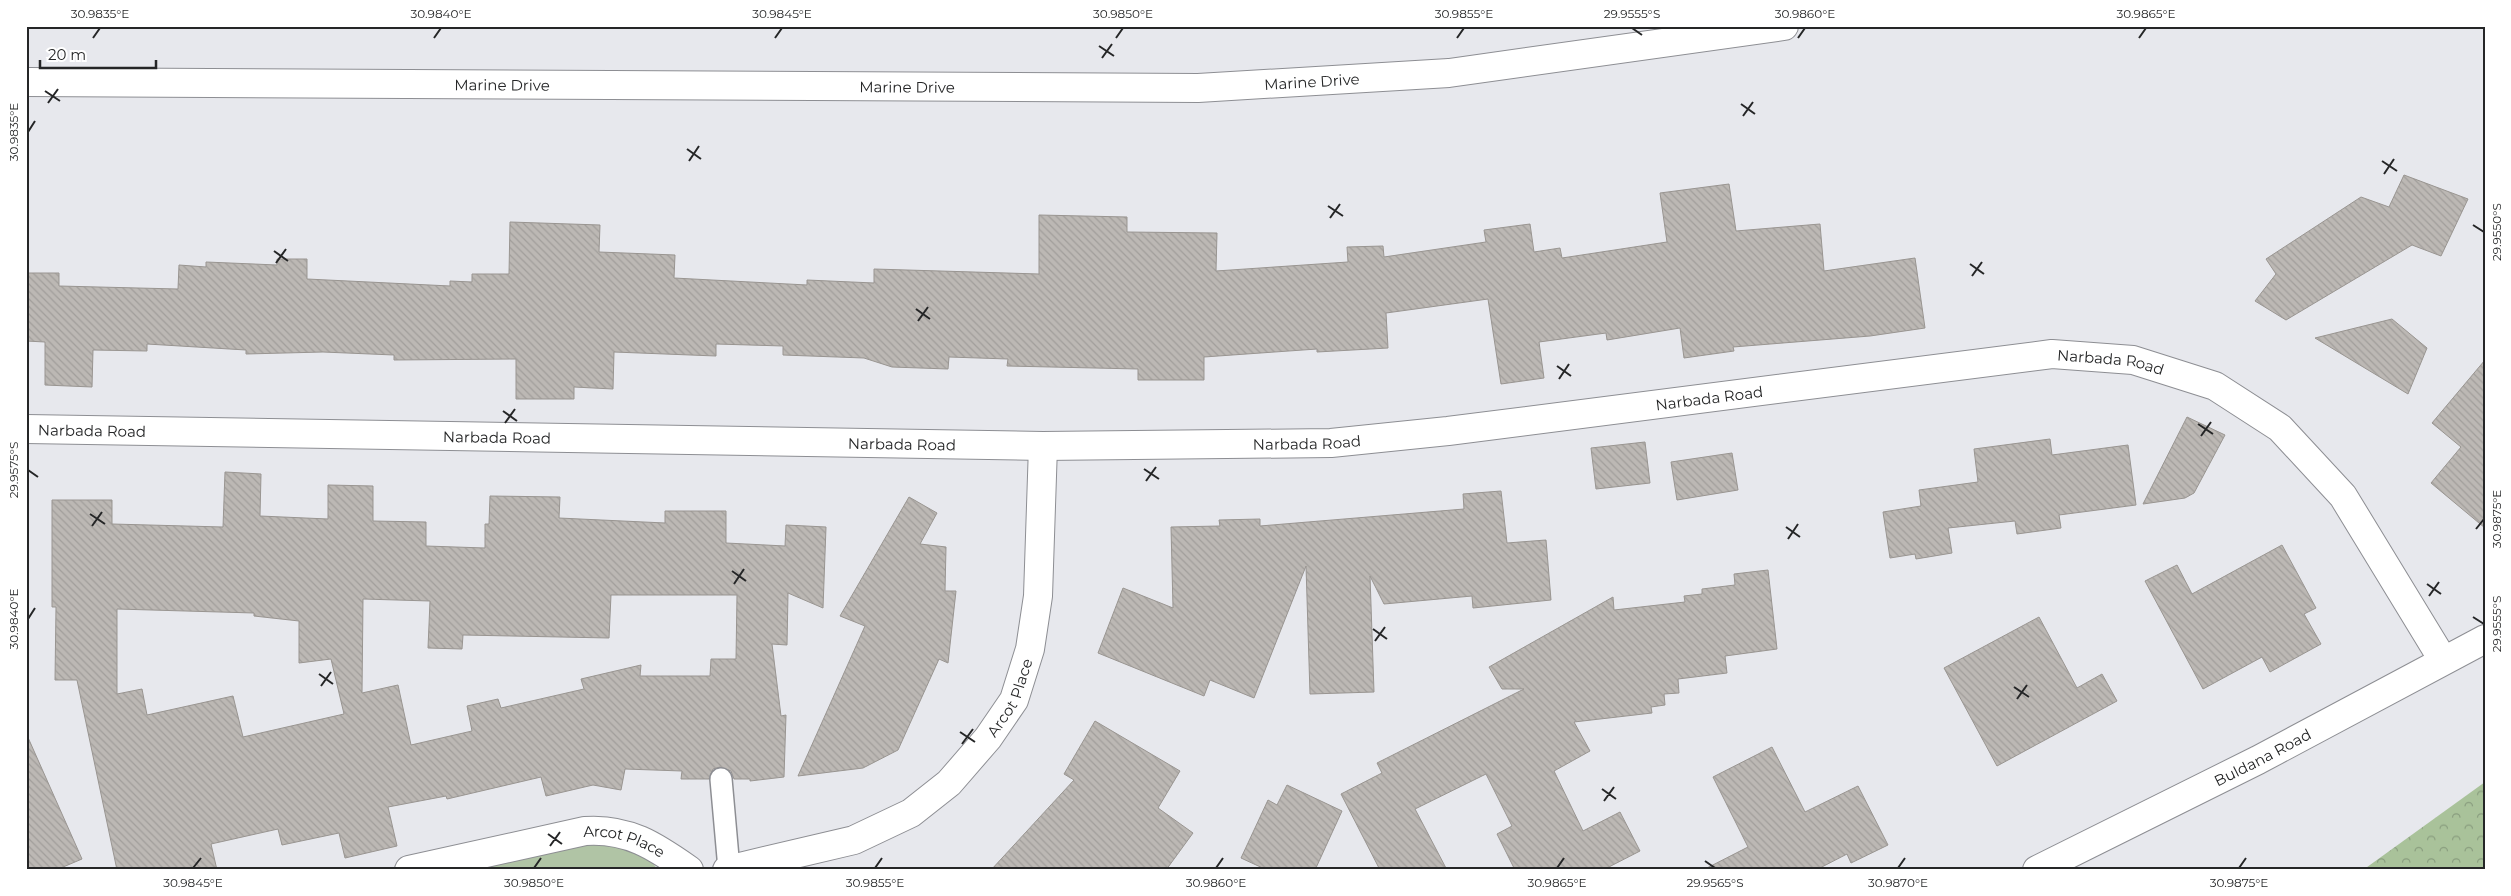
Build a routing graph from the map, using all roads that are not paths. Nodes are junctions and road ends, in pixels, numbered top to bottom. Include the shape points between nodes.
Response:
1 (1784, 26) edge
2 (26, 82) edge
3 (26, 429) edge
4 (1043, 446) junction
5 (2485, 639) edge
6 (2444, 660) junction
7 (721, 779) dead end
8 (409, 870) edge
9 (689, 870) edge
10 (728, 870) edge
11 (2037, 870) edge

1 - 2 street, Marine Drive via 1450,73 1198,88
3 - 4 street, Narbada Road
4 - 6 street, Narbada Road via 1331,443 2052,354 2133,360 2215,386 2280,428 2344,496
4 - 10 street, Arcot Place via 1038,596 1030,649 1014,700 988,738 949,783 911,813 854,840
5 - 6 street, Buldana Road
6 - 11 street, Buldana Road via 2258,760
7 - 10 lane
8 - 9 street, Arcot Place via 585,831 607,829 634,836

